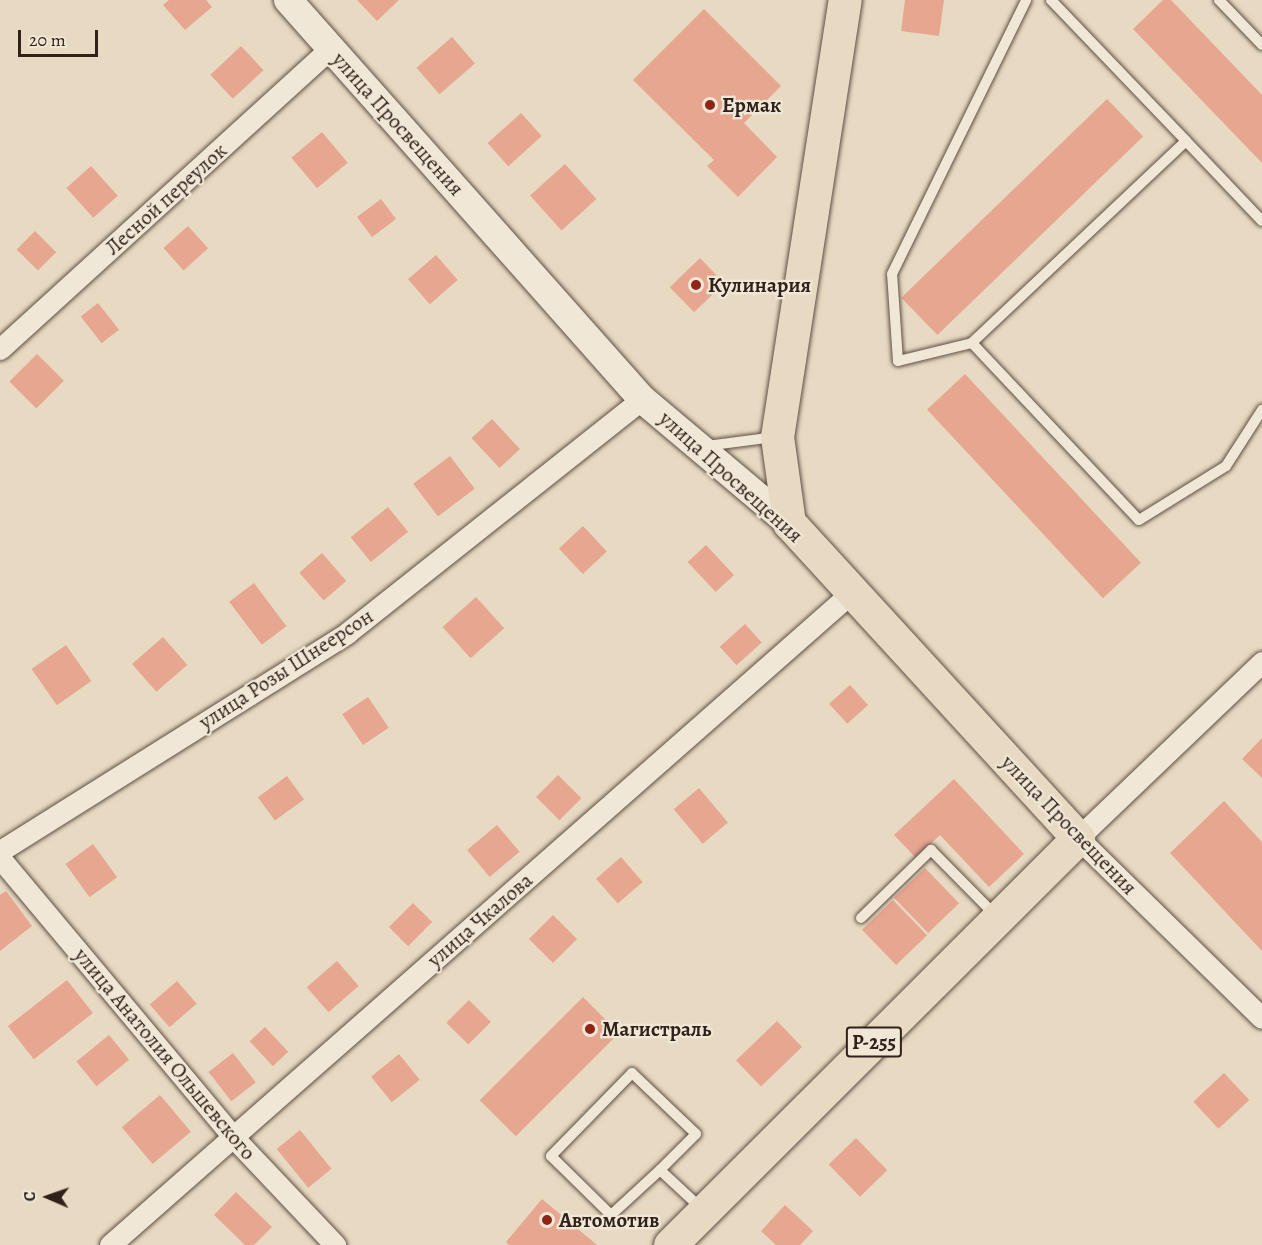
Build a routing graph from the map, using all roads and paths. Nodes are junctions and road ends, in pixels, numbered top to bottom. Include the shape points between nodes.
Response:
1 (288, 0) edge
2 (845, 0) edge
3 (1026, 0) edge
4 (1051, 0) edge
5 (1219, 0) edge
6 (1262, 45) edge
7 (331, 48) junction
8 (1186, 141) junction
9 (1262, 221) edge
10 (972, 343) junction
11 (0, 349) edge
12 (642, 399) junction
13 (1262, 410) edge
14 (777, 436) junction
15 (699, 447) junction
16 (789, 523) junction
17 (850, 594) junction
18 (1262, 662) edge
19 (1078, 838) junction
20 (0, 851) edge
21 (0, 858) edge
22 (861, 918) dead end
23 (998, 918) junction
24 (1261, 1014) edge
25 (233, 1137) junction
26 (660, 1170) junction
27 (704, 1210) junction
28 (110, 1245) edge
29 (335, 1245) edge
30 (670, 1245) edge

1 - 7 street, улица Просвещения
2 - 14 highway
3 - 10 lane via 892,274 898,361
4 - 8 lane
5 - 6 lane
7 - 11 street, Лесной переулок
7 - 12 street, улица Просвещения
8 - 9 lane
8 - 10 lane
10 - 13 lane via 1139,520 1226,466
12 - 15 street, улица Просвещения
12 - 20 street, улица Розы Шнеерсон via 347,633
14 - 15 lane
14 - 16 highway
15 - 16 street, улица Просвещения
16 - 17 highway, улица Просвещения
17 - 19 highway, улица Просвещения
17 - 25 street, улица Чкалова
18 - 19 street
19 - 23 highway, Р-255
19 - 24 street, улица Просвещения
21 - 25 street, улица Анатолия Ольшевского
22 - 23 lane via 931,850
23 - 27 highway, Р-255
25 - 28 street, улица Чкалова
25 - 29 street, улица Анатолия Ольшевского
26 - 26 lane via 696,1134 632,1073 551,1156 611,1215
26 - 27 lane
27 - 30 highway, Р-255

